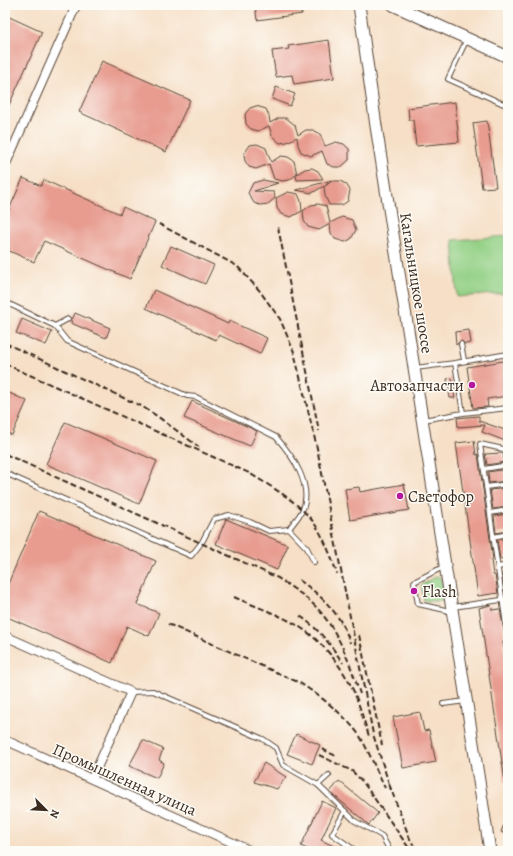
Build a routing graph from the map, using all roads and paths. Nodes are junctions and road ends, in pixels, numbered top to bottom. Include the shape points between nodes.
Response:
1 (359, 5) edge
2 (393, 5) edge
3 (75, 8) dead end
4 (468, 38) junction
5 (508, 57) edge
6 (508, 106) edge
7 (5, 166) edge
8 (5, 302) edge
9 (68, 319) dead end
10 (55, 326) junction
11 (461, 344) dead end
12 (508, 354) edge
13 (464, 360) junction
14 (455, 363) junction
15 (415, 368) junction
16 (508, 408) edge
17 (463, 413) junction
18 (422, 420) junction
19 (508, 450) edge
20 (508, 465) edge
21 (484, 469) junction
22 (5, 473) edge
23 (508, 484) edge
24 (486, 487) junction
25 (508, 510) edge
26 (490, 513) junction
27 (289, 528) junction
28 (508, 534) edge
29 (493, 537) junction
30 (314, 562) dead end
31 (508, 565) edge
32 (446, 566) junction
33 (498, 566) junction
34 (502, 599) junction
35 (508, 599) edge
36 (452, 610) junction
37 (508, 633) edge
38 (5, 636) edge
39 (508, 640) edge
40 (130, 692) junction
41 (467, 701) junction
42 (443, 704) dead end
43 (5, 740) edge
44 (329, 775) dead end
45 (92, 779) junction
46 (318, 785) junction
47 (344, 811) junction
48 (232, 843) junction
49 (240, 851) edge
50 (251, 851) edge
51 (356, 851) edge
52 (390, 851) edge
53 (490, 851) edge

1 - 15 main road, Кагальницкое шоссе
2 - 4 main road
3 - 7 street
4 - 5 main road
4 - 6 lane via 448,79
8 - 10 lane
9 - 10 lane
10 - 27 lane via 67,341 187,396 196,397 276,437 301,474 304,490 302,510
11 - 13 lane
12 - 13 lane
13 - 14 lane
14 - 15 lane
14 - 17 lane
15 - 18 main road, Кагальницкое шоссе
16 - 17 lane
17 - 18 lane
18 - 32 main road, Кагальницкое шоссе
19 - 21 lane via 480,444
20 - 21 lane
21 - 24 lane
22 - 27 lane via 191,556 214,519 229,515 269,531
23 - 24 lane
24 - 26 lane
25 - 26 lane
26 - 29 lane
27 - 30 lane via 307,548
28 - 29 lane
29 - 33 lane
31 - 33 lane
32 - 36 main road, Кагальницкое шоссе
32 - 36 lane via 414,582 418,604
33 - 34 lane
34 - 35 lane
34 - 36 lane
34 - 37 lane
36 - 41 main road, Кагальницкое шоссе
37 - 39 lane
38 - 40 street
40 - 45 street
40 - 46 lane via 153,691 263,739 276,748 283,765
41 - 42 lane
41 - 53 main road, Кагальницкое шоссе
43 - 45 street, Промышленная улица
44 - 46 lane
45 - 48 street, Промышленная улица
46 - 47 lane
47 - 51 lane via 332,834
47 - 52 lane via 355,821 382,836
48 - 49 street, Промышленная улица
48 - 50 street, Промышленная улица

